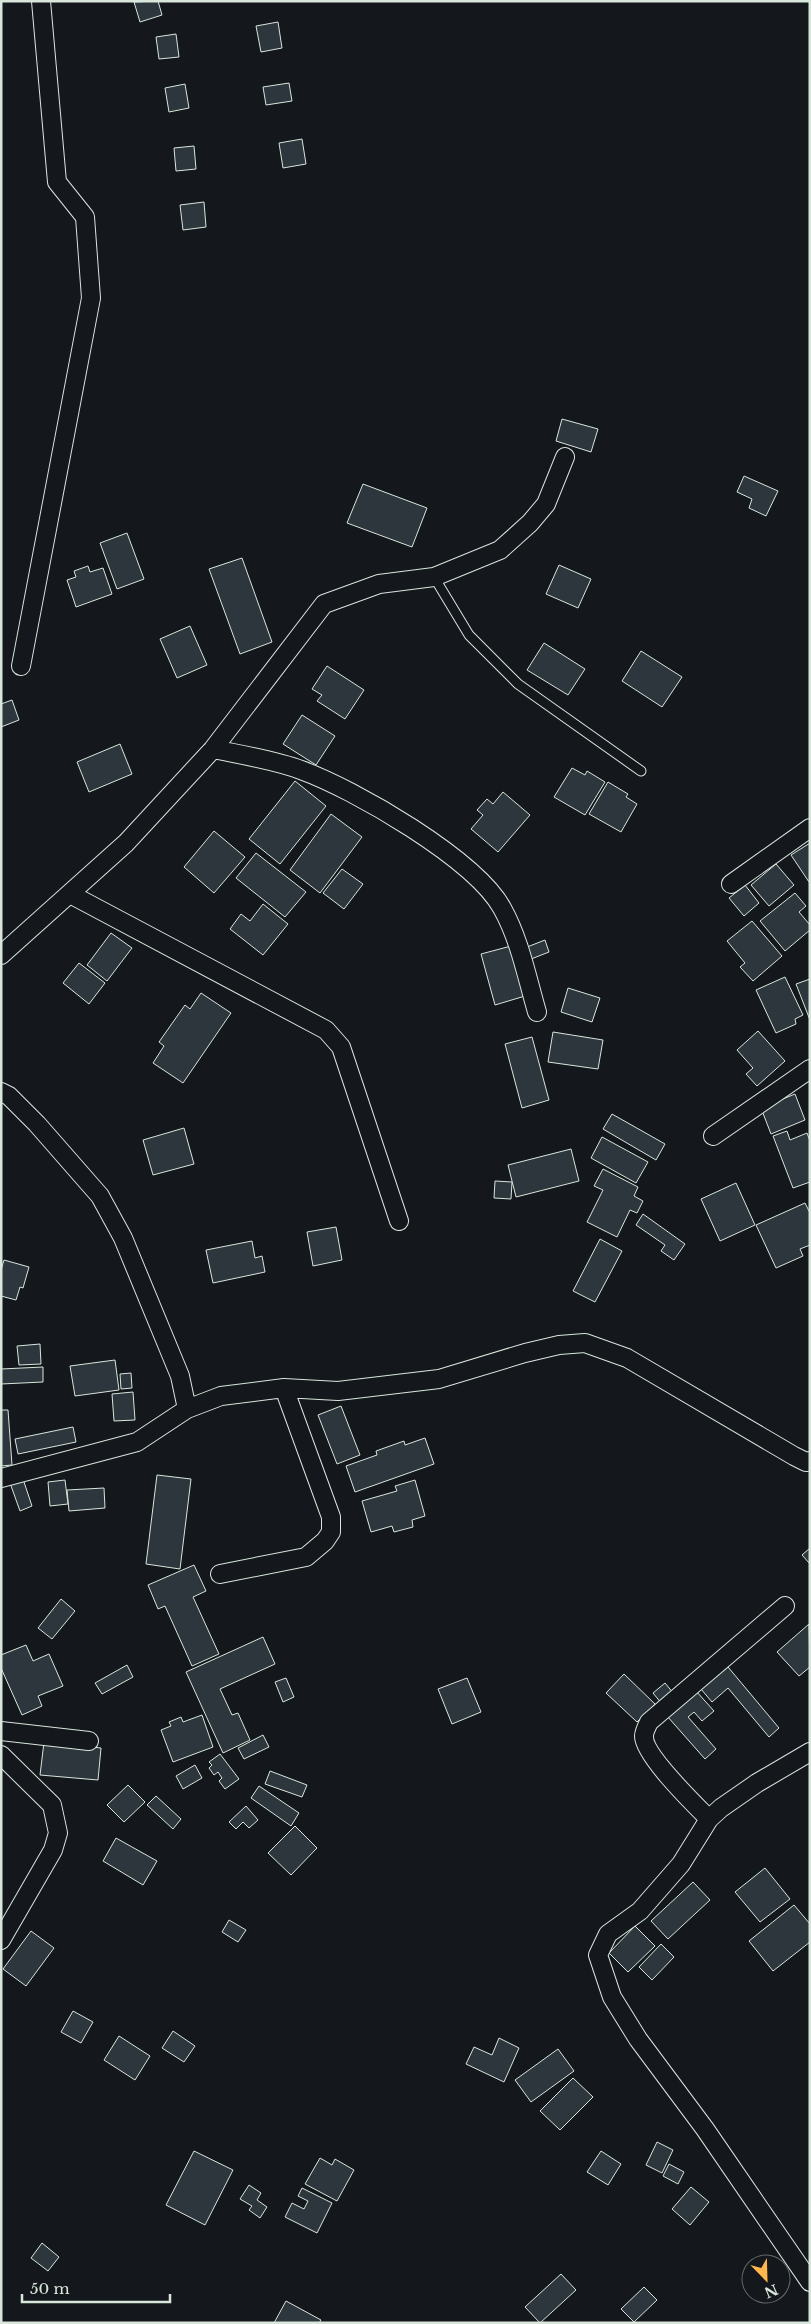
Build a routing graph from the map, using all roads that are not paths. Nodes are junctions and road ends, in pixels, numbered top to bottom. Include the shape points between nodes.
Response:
1 (41, 1) edge
2 (565, 457) dead end
3 (434, 577) junction
4 (21, 666) dead end
5 (213, 749) junction
6 (641, 771) dead end
7 (810, 828) edge
8 (731, 884) dead end
9 (70, 894) junction
10 (1, 955) edge
11 (537, 1012) dead end
12 (810, 1069) edge
13 (1, 1092) edge
14 (712, 1136) dead end
15 (399, 1220) dead end
16 (284, 1388) junction
17 (187, 1408) junction
18 (810, 1461) edge
19 (1, 1478) edge
20 (220, 1574) dead end
21 (785, 1606) dead end
22 (1, 1731) edge
23 (89, 1741) dead end
24 (810, 1752) edge
25 (1, 1755) edge
26 (709, 1820) junction
27 (1, 1940) edge
28 (810, 2282) edge

1 - 4 street via 57,182 85,217 91,298
2 - 3 street via 546,504 530,523 500,550
3 - 5 street via 379,584 324,604
3 - 6 lane via 469,635 518,684
5 - 9 street via 126,843
5 - 11 street via 300,770 354,793 440,848 480,881 502,907 518,945
7 - 8 street
9 - 10 street
9 - 15 street via 326,1030 341,1047
12 - 14 street
13 - 17 street via 37,1124 100,1196 123,1238 180,1376
16 - 17 street via 221,1396
16 - 18 street via 338,1391 439,1379 525,1353 585,1342 627,1358 800,1459
16 - 20 street via 331,1517 331,1532 306,1557
17 - 19 street via 137,1442
21 - 26 street via 649,1722 644,1736 657,1763
22 - 23 street
24 - 26 street via 757,1783
25 - 27 street via 52,1805 58,1834 53,1850
26 - 28 street via 682,1864 640,1911 608,1934 598,1955 612,1997 638,2039 706,2129

